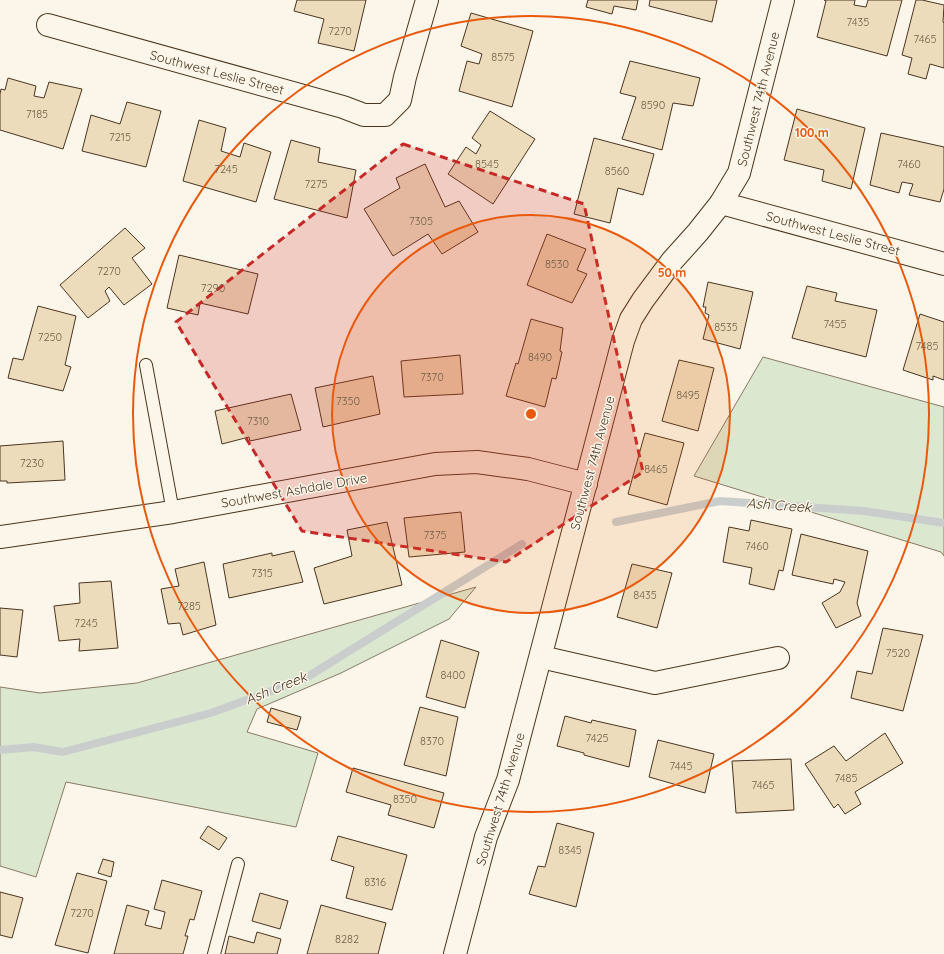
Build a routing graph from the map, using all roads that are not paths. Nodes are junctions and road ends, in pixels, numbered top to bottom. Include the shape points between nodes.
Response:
1 (427, 0) edge
2 (783, 0) edge
3 (48, 25) dead end
4 (721, 203) junction
5 (944, 264) edge
6 (146, 365) dead end
7 (586, 484) junction
8 (173, 512) junction
9 (0, 537) edge
10 (541, 657) junction
11 (778, 658) dead end
12 (238, 864) dead end
13 (214, 954) edge
14 (455, 954) edge

1 - 3 street, Southwest Leslie Street via 400,100 386,115 364,115
2 - 4 street, Southwest 74th Avenue via 740,173
4 - 5 street, Southwest Leslie Street
4 - 7 street, Southwest 74th Avenue via 657,280 631,319
6 - 8 lane
7 - 8 street, Southwest Ashdale Drive via 528,469 477,462 435,464
7 - 10 street, Southwest 74th Avenue
8 - 9 street, Southwest Ashdale Drive
10 - 11 street via 655,683
10 - 14 street, Southwest 74th Avenue via 508,780 486,837
12 - 13 lane

